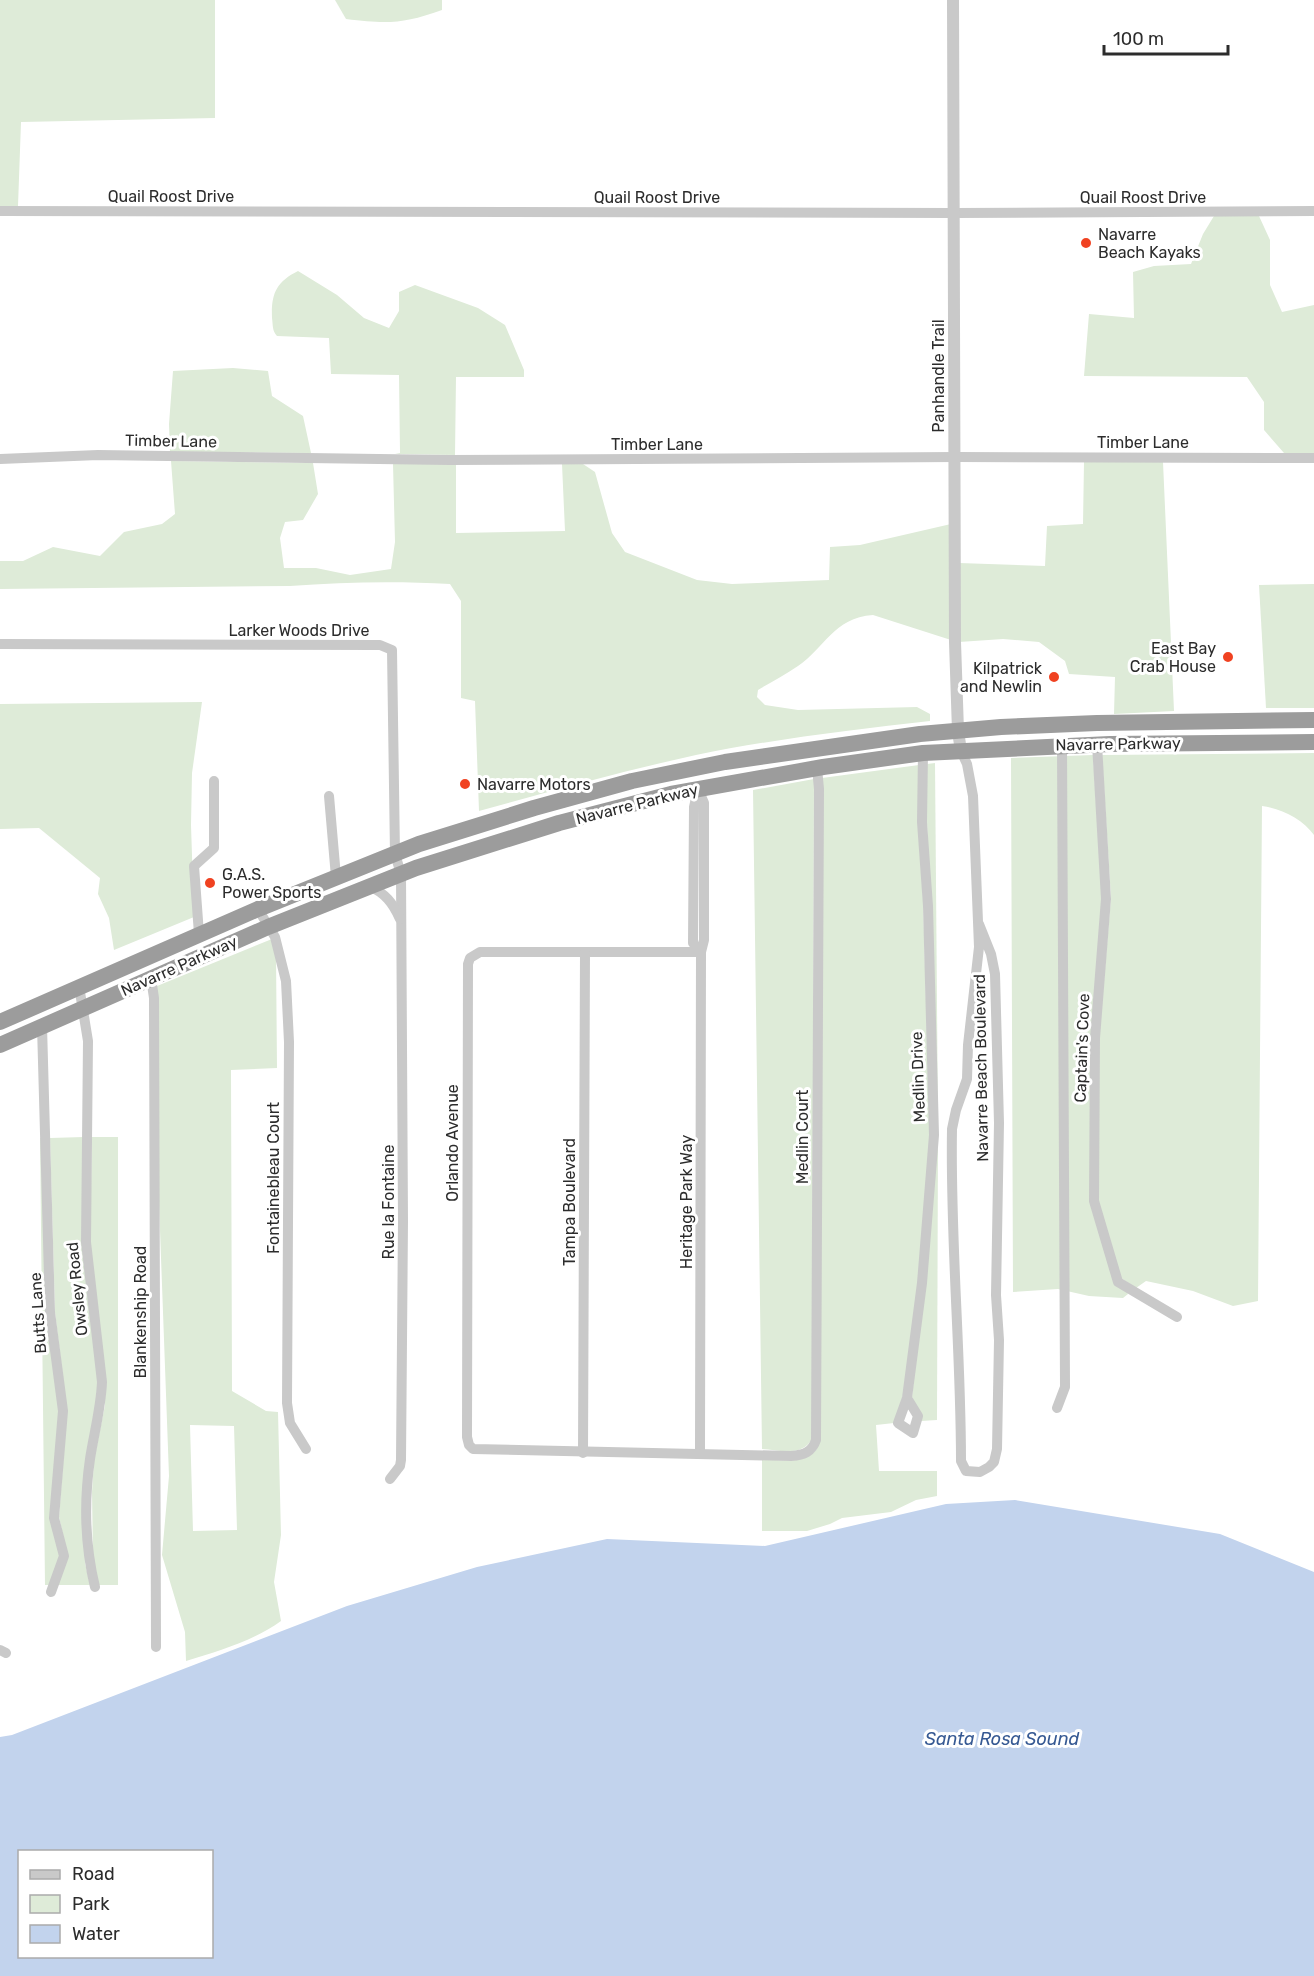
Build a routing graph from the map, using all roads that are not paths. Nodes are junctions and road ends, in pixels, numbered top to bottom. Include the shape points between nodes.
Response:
1 (953, 0) edge
2 (0, 211) edge
3 (1314, 211) edge
4 (954, 213) junction
5 (956, 457) junction
6 (1314, 458) edge
7 (0, 459) edge
8 (0, 644) edge
9 (1314, 720) edge
10 (958, 731) junction
11 (884, 739) junction
12 (1314, 742) edge
13 (1097, 744) junction
14 (1062, 745) junction
15 (961, 751) junction
16 (923, 753) junction
17 (817, 768) junction
18 (214, 781) dead end
19 (632, 781) junction
20 (698, 789) junction
21 (329, 796) dead end
22 (395, 854) junction
23 (401, 874) junction
24 (336, 877) junction
25 (369, 886) junction
26 (258, 909) junction
27 (402, 922) junction
28 (979, 924) junction
29 (268, 927) junction
30 (200, 934) junction
31 (701, 951) junction
32 (585, 952) junction
33 (151, 978) junction
34 (79, 986) junction
35 (84, 1008) junction
36 (0, 1022) edge
37 (42, 1026) junction
38 (0, 1045) edge
39 (1178, 1317) dead end
40 (907, 1398) dead end
41 (1057, 1408) dead end
42 (306, 1449) dead end
43 (584, 1453) junction
44 (700, 1453) junction
45 (390, 1479) dead end
46 (95, 1587) dead end
47 (51, 1592) dead end
48 (156, 1647) dead end

1 - 4 street, Panhandle Trail
2 - 4 street, Quail Roost Drive
3 - 4 street, Quail Roost Drive
4 - 5 street, Panhandle Trail
5 - 6 street, Timber Lane
5 - 7 street, Timber Lane
5 - 10 street, Panhandle Trail
8 - 22 street, Larker Woods Drive via 391,648
9 - 10 highway, Navarre Parkway via 1097,723
10 - 11 highway, Navarre Parkway
10 - 15 street, Panhandle Trail
11 - 19 highway, Navarre Parkway via 725,762
11 - 20 highway via 849,749 714,772
12 - 13 highway, Navarre Parkway
13 - 14 highway, Navarre Parkway
13 - 39 street, Captain's Cove via 1107,899 1095,1038 1094,1201 1118,1282
14 - 15 highway, Navarre Parkway
14 - 41 street via 1065,1387
15 - 16 highway, Navarre Parkway
15 - 28 street via 973,796
16 - 17 highway, Navarre Parkway
16 - 40 street, Medlin Drive via 934,1135 922,1283
17 - 20 highway, Navarre Parkway
17 - 44 street, Medlin Court via 816,1440 810,1450 799,1456
18 - 30 street via 214,848 194,866
19 - 20 highway via 664,780
19 - 22 highway, Navarre Parkway via 534,808
20 - 23 highway, Navarre Parkway via 559,823
20 - 31 street, Heritage Park Way via 704,803
21 - 24 street
22 - 23 street, Rue la Fontaine
22 - 24 highway, Navarre Parkway
23 - 25 highway, Navarre Parkway
23 - 27 street, Rue la Fontaine
24 - 26 highway, Navarre Parkway
25 - 27 street via 385,894
25 - 29 highway, Navarre Parkway
26 - 29 street, Fontainebleau Court
26 - 30 highway, Navarre Parkway
27 - 45 street, Rue la Fontaine via 401,1460
28 - 28 street, Navarre Beach Boulevard via 996,974 999,1381 997,1449 989,1467 974,1473 966,1471 961,1461 952,1145 954,1118 967,1079
29 - 33 highway, Navarre Parkway
29 - 42 street, Fontainebleau Court via 275,937 286,981 289,1042 288,1414 293,1431
30 - 34 highway, Navarre Parkway
31 - 32 street, Orlando Avenue
31 - 44 street, Heritage Park Way
32 - 43 street, Tampa Boulevard
32 - 43 street, Orlando Avenue via 480,952 470,958 467,1179 469,1444 479,1451
33 - 35 highway, Navarre Parkway
33 - 48 street, Blankenship Road
34 - 35 street, Owsley Road
34 - 36 highway, Navarre Parkway
35 - 37 highway, Navarre Parkway
35 - 46 street, Owsley Road via 88,1041 86,1242 102,1382 87,1492 89,1563
37 - 38 highway, Navarre Parkway
37 - 47 street, Butts Lane via 50,1312 63,1411 54,1518 64,1556
43 - 44 street

